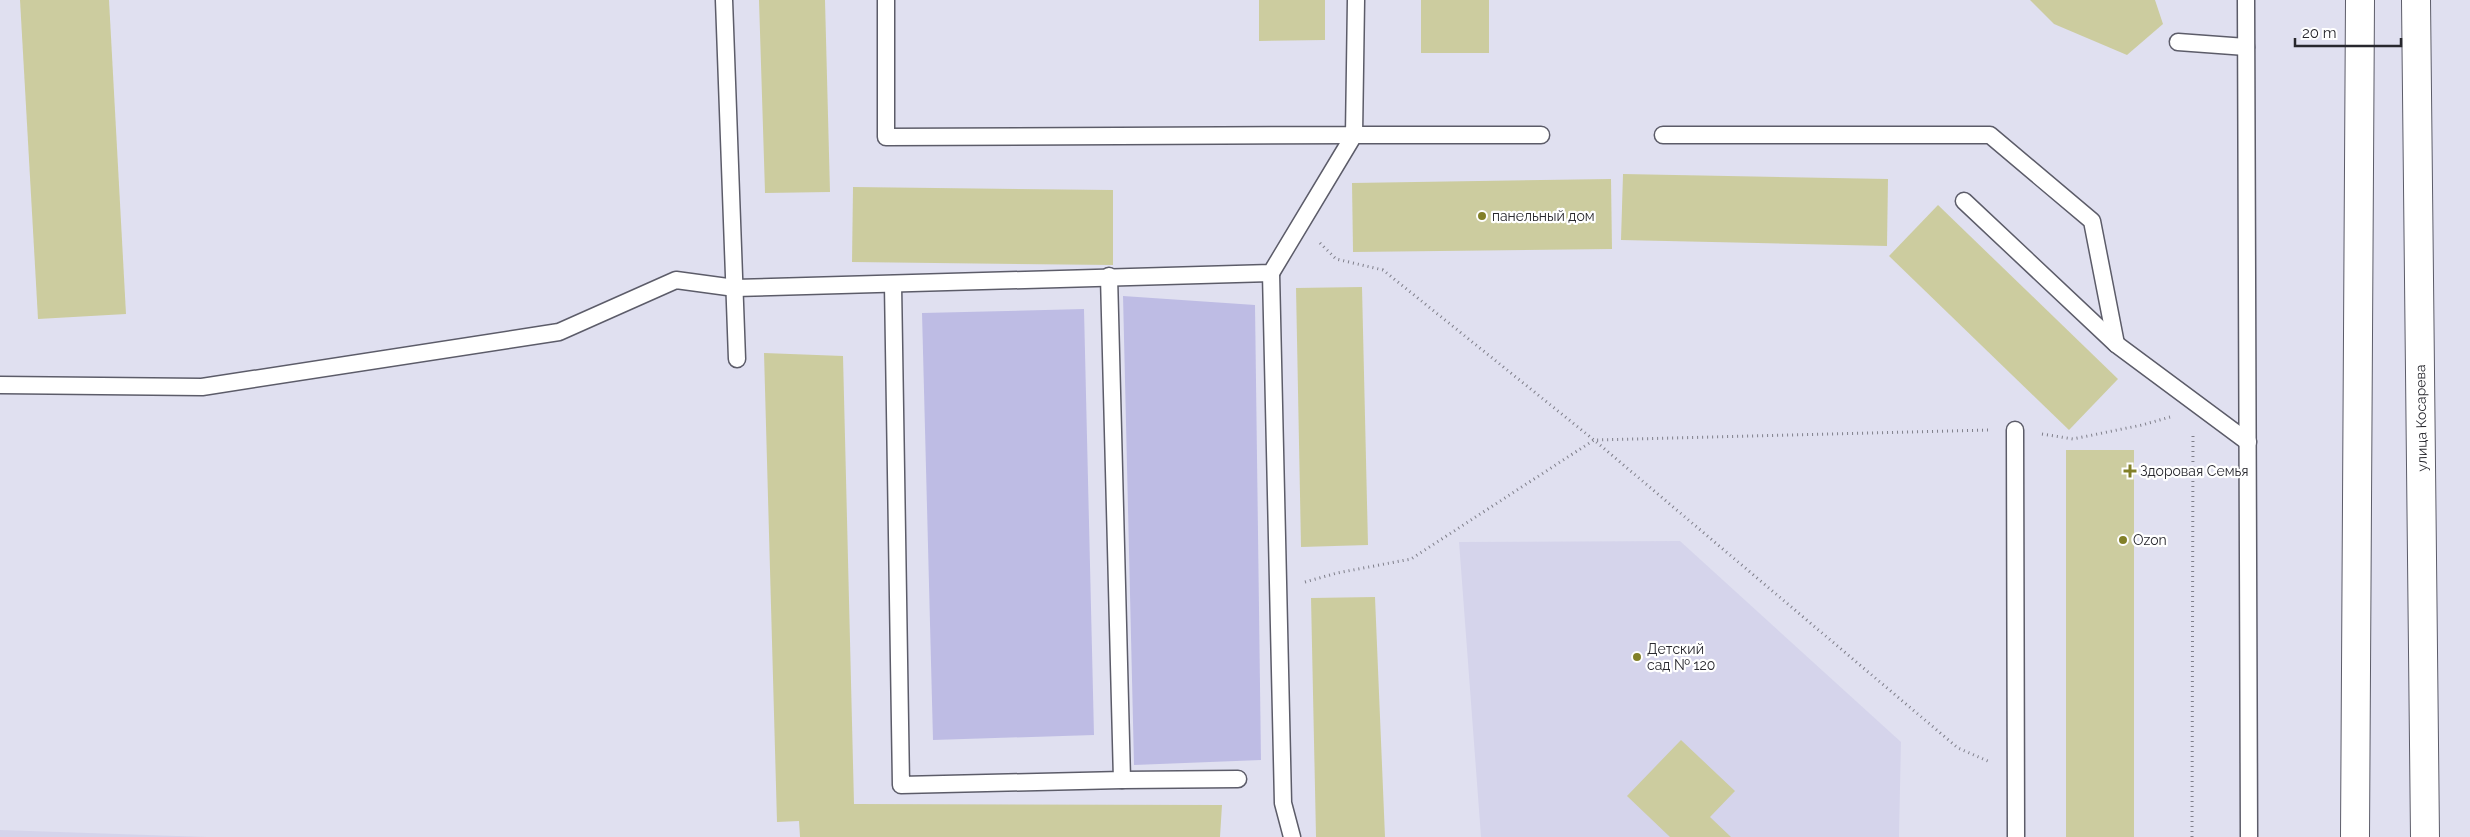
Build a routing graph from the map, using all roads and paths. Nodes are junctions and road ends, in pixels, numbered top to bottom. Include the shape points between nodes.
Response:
1 (724, 0) edge
2 (886, 0) edge
3 (1356, 0) edge
4 (2246, 0) edge
5 (2360, 0) edge
6 (2416, 0) edge
7 (2178, 42) dead end
8 (2246, 48) junction
9 (1663, 134) dead end
10 (1354, 135) junction
11 (1541, 135) dead end
12 (1964, 201) dead end
13 (1300, 223) junction
14 (1271, 273) junction
15 (1109, 276) junction
16 (893, 284) junction
17 (735, 288) junction
18 (2116, 344) junction
19 (736, 359) dead end
20 (0, 385) edge
21 (2202, 407) junction
22 (2015, 430) junction
23 (1594, 440) junction
24 (2248, 442) junction
25 (1278, 590) junction
26 (2016, 774) junction
27 (1238, 779) dead end
28 (1122, 780) junction
29 (1292, 837) edge
30 (2016, 837) edge
31 (2192, 837) edge
32 (2249, 837) edge
33 (2355, 837) edge
34 (2425, 837) edge

1 - 17 lane
2 - 10 lane via 886,137
3 - 10 lane
4 - 8 lane
5 - 33 main road
6 - 34 main road, улица Косарева
7 - 8 lane
8 - 24 lane
9 - 18 lane via 1990,135 2092,221
10 - 11 lane
10 - 13 lane
12 - 18 lane
13 - 14 lane
13 - 23 path via 1336,259 1382,270
14 - 15 lane
14 - 25 lane
15 - 16 lane
15 - 28 lane
16 - 17 lane
16 - 28 lane via 901,785
17 - 19 lane
17 - 20 lane via 676,280 560,332 202,387
18 - 21 lane
21 - 22 path via 2142,425 2073,439
21 - 24 lane
21 - 31 path via 2192,437
22 - 23 path
22 - 26 lane
23 - 25 path via 1411,559 1337,573
23 - 26 path via 1958,748
24 - 32 lane
25 - 29 lane via 1283,803
26 - 30 lane
27 - 28 lane

